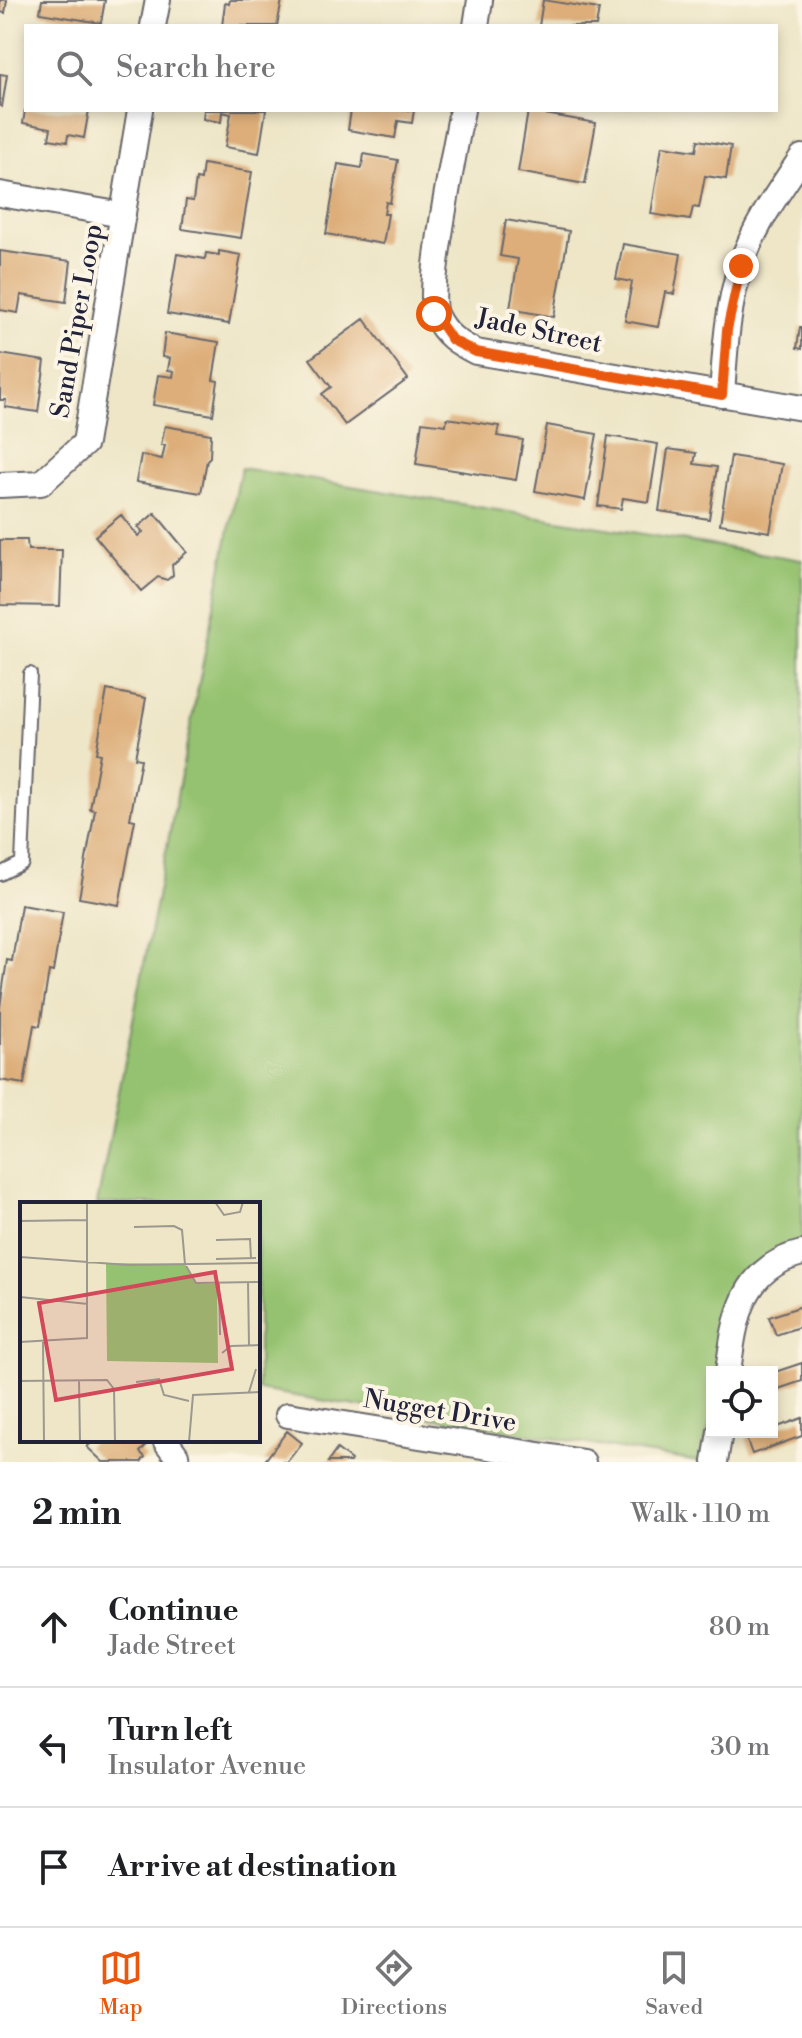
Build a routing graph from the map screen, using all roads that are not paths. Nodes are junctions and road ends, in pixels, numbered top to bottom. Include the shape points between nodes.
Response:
1 (158, 0) edge
2 (480, 0) edge
3 (153, 24) edge
4 (476, 24) edge
5 (140, 112) edge
6 (462, 112) edge
7 (802, 157) edge
8 (0, 194) edge
9 (123, 215) junction
10 (722, 395) junction
11 (802, 408) edge
12 (0, 485) edge
13 (30, 674) dead end
14 (0, 874) edge
15 (802, 1253) edge
16 (729, 1366) edge
17 (288, 1415) dead end
18 (719, 1438) edge
19 (166, 1442) edge
20 (177, 1462) edge
21 (583, 1462) edge
22 (715, 1462) edge

1 - 3 street
2 - 4 street
5 - 9 street, Sand Piper Loop
6 - 10 street, Jade Street via 434,279 434,314 452,340 476,352
7 - 10 street via 760,221 741,266 727,330
8 - 9 street
9 - 12 street, Sand Piper Loop via 85,443 41,483
10 - 11 street, Jade Street
13 - 14 lane via 22,863
15 - 16 street via 763,1273 743,1297
17 - 21 street, Nugget Drive
18 - 22 street
19 - 20 street

